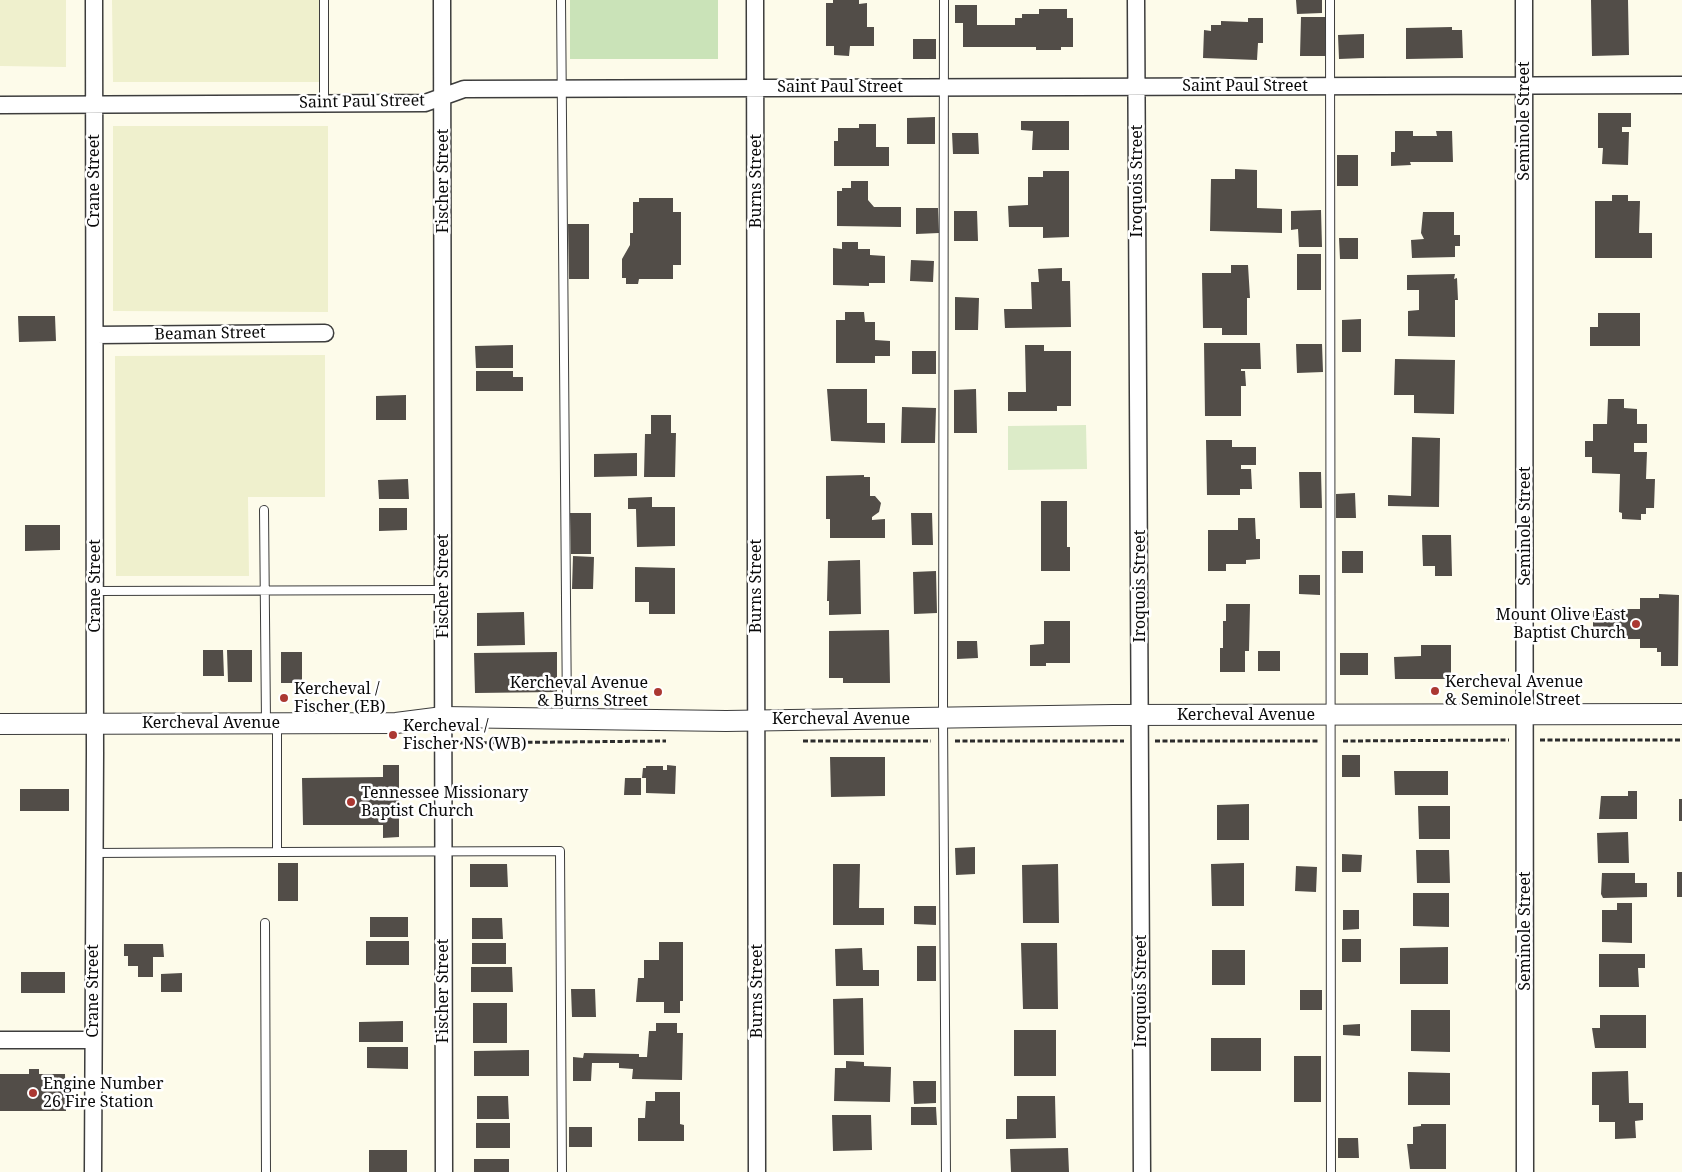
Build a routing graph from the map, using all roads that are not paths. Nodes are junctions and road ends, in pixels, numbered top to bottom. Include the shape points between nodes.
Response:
1 (94, 0) edge
2 (324, 0) edge
3 (442, 0) edge
4 (561, 0) edge
5 (755, 0) edge
6 (944, 0) edge
7 (1136, 0) edge
8 (1330, 0) edge
9 (1524, 0) edge
10 (1136, 85) junction
11 (1524, 85) junction
12 (1682, 85) edge
13 (1331, 86) junction
14 (756, 87) junction
15 (944, 87) junction
16 (561, 88) junction
17 (442, 97) junction
18 (324, 104) junction
19 (0, 105) edge
20 (94, 105) junction
21 (325, 333) dead end
22 (95, 335) junction
23 (264, 510) dead end
24 (443, 590) junction
25 (95, 591) junction
26 (265, 591) junction
27 (1525, 713) junction
28 (1682, 714) edge
29 (1141, 715) junction
30 (1329, 715) junction
31 (442, 717) junction
32 (567, 718) junction
33 (944, 718) junction
34 (756, 720) junction
35 (272, 723) junction
36 (0, 724) edge
37 (95, 724) junction
38 (443, 851) junction
39 (277, 852) junction
40 (94, 853) junction
41 (265, 923) dead end
42 (0, 1040) edge
43 (93, 1040) junction
44 (93, 1172) edge
45 (266, 1172) edge
46 (444, 1172) edge
47 (562, 1172) edge
48 (757, 1172) edge
49 (946, 1172) edge
50 (1142, 1172) edge
51 (1330, 1172) edge
52 (1526, 1172) edge

1 - 20 street, Crane Street
2 - 18 lane
3 - 17 street, Fischer Street
4 - 16 lane
5 - 14 street, Burns Street
6 - 15 lane
7 - 10 street, Iroquois Street
8 - 13 lane
9 - 11 street, Seminole Street
10 - 13 street, Saint Paul Street
10 - 15 street, Saint Paul Street
10 - 29 street, Iroquois Street
11 - 12 street, Saint Paul Street
11 - 13 street, Saint Paul Street
11 - 27 street, Seminole Street
13 - 30 lane
14 - 15 street, Saint Paul Street
14 - 16 street, Saint Paul Street
14 - 34 street, Burns Street
15 - 33 lane
16 - 17 street, Saint Paul Street via 464,89
16 - 32 lane
17 - 18 street, Saint Paul Street via 425,104
17 - 24 street, Fischer Street
18 - 20 street, Saint Paul Street
19 - 20 street, Saint Paul Street
20 - 22 street, Crane Street
21 - 22 street, Beaman Street
22 - 25 street, Crane Street
23 - 26 lane
24 - 26 lane
24 - 31 street, Fischer Street
25 - 26 lane
25 - 37 street, Crane Street
26 - 35 lane
27 - 28 street, Kercheval Avenue
27 - 30 street, Kercheval Avenue
27 - 52 street, Seminole Street
29 - 30 street, Kercheval Avenue
29 - 33 street, Kercheval Avenue
29 - 50 street, Iroquois Street
30 - 51 lane
31 - 32 street, Kercheval Avenue
31 - 35 street, Kercheval Avenue via 396,722
31 - 38 street, Fischer Street
32 - 34 street, Kercheval Avenue
33 - 34 street, Kercheval Avenue
33 - 49 lane
34 - 48 street, Burns Street
35 - 37 street, Kercheval Avenue
35 - 39 lane
36 - 37 street, Kercheval Avenue
37 - 40 street, Crane Street
38 - 39 lane
38 - 46 street, Fischer Street
38 - 47 lane via 560,851
39 - 40 lane
40 - 43 street, Crane Street
41 - 45 lane
42 - 43 street
43 - 44 street, Crane Street

